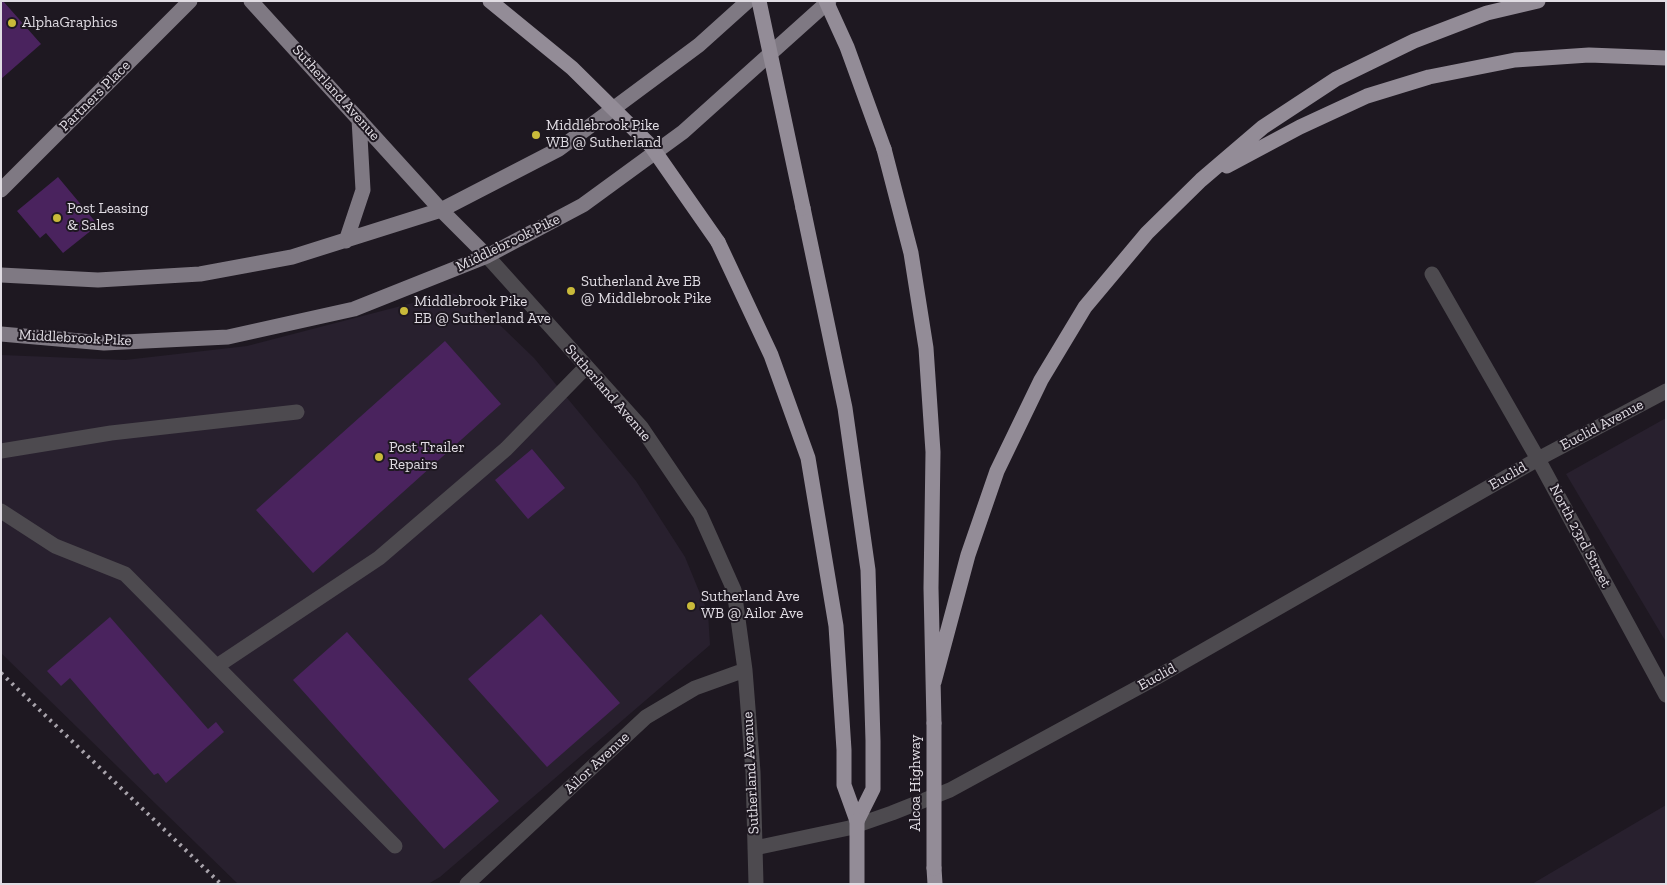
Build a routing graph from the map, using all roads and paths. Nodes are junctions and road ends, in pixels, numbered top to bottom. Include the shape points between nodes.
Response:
1 (190, 1) edge
2 (251, 1) edge
3 (490, 1) edge
4 (748, 1) edge
5 (759, 1) edge
6 (827, 1) edge
7 (1538, 1) edge
8 (1666, 58) edge
9 (359, 119) junction
10 (1201, 180) junction
11 (1, 190) edge
12 (441, 210) junction
13 (346, 241) junction
14 (487, 256) junction
15 (1432, 274) dead end
16 (1, 275) edge
17 (1, 334) edge
18 (586, 366) junction
19 (1666, 391) edge
20 (297, 412) dead end
21 (1, 451) edge
22 (1538, 459) junction
23 (1, 511) edge
24 (217, 666) junction
25 (745, 670) junction
26 (934, 682) junction
27 (1666, 695) edge
28 (857, 821) junction
29 (396, 846) dead end
30 (755, 848) junction
31 (467, 884) edge
32 (756, 884) edge
33 (857, 884) edge
34 (935, 884) edge

1 - 11 main road, Partners Place
2 - 9 main road, Sutherland Avenue
3 - 28 highway, bridge via 572,68 651,146 718,242 771,356 808,458 836,626 844,785
4 - 12 main road via 699,45 559,149
5 - 28 highway, bridge via 845,408 868,570 873,789
6 - 14 main road, Middlebrook Pike via 683,132 583,206
6 - 26 highway, bridge via 884,149 911,254 926,348 933,452 931,588
7 - 10 highway via 1487,13 1414,41 1336,79 1263,127
8 - 10 highway via 1589,55 1515,60 1429,77 1367,96 1300,127
9 - 12 main road, Sutherland Avenue
9 - 13 main road via 363,190
10 - 26 highway via 1147,233 1085,308 1041,380 997,471 968,555
12 - 13 main road
12 - 14 main road, Sutherland Avenue
13 - 16 main road via 292,257 200,274 98,280
14 - 17 main road, Middlebrook Pike via 354,309 228,337 104,343
14 - 18 street, Sutherland Avenue
15 - 22 street, North 23rd Street
18 - 24 street via 506,449 379,558
18 - 25 street, Sutherland Avenue via 641,428 700,514 734,590
19 - 22 street, Euclid Avenue
20 - 21 street via 110,433
22 - 27 street, North 23rd Street
22 - 30 street, Euclid via 1152,680 950,790 849,828
23 - 24 street via 55,546 125,574
24 - 29 street
25 - 30 street, Sutherland Avenue
25 - 31 street, Ailor Avenue via 695,688 646,717
26 - 34 highway, Alcoa Highway, bridge
28 - 33 highway, bridge
30 - 32 street, Sutherland Avenue

